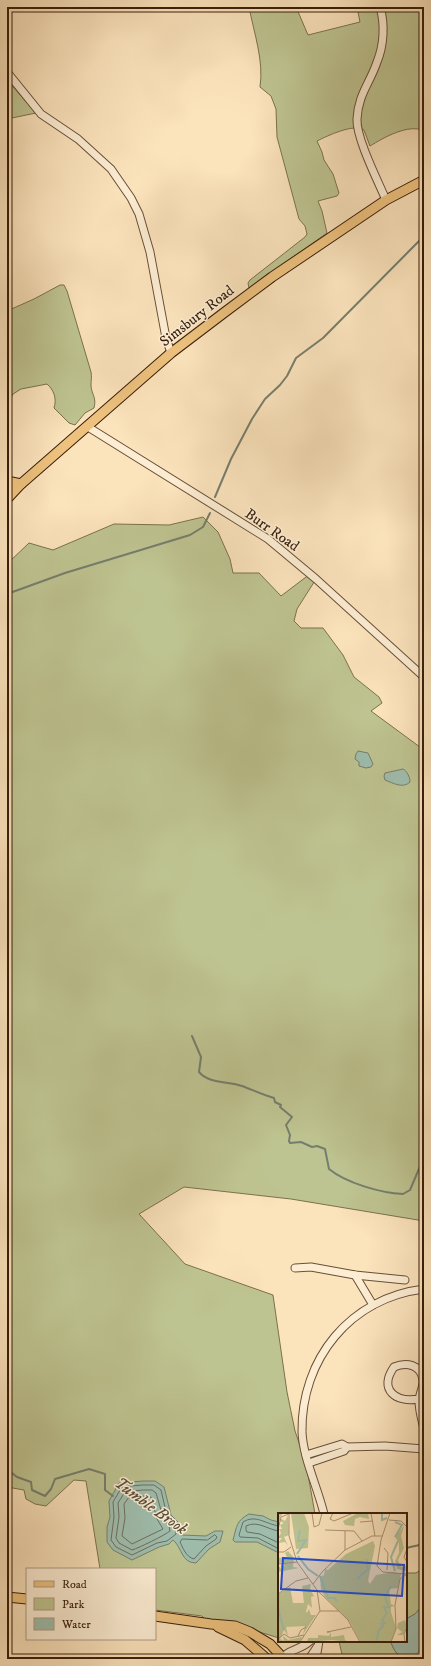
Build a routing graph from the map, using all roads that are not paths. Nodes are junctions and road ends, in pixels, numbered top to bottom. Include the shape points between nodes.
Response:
1 (380, 7) edge
2 (7, 72) edge
3 (424, 180) edge
4 (386, 200) junction
5 (171, 353) junction
6 (88, 427) junction
7 (7, 481) edge
8 (21, 484) junction
9 (9, 495) edge
10 (424, 676) edge
11 (295, 1268) dead end
12 (355, 1275) junction
13 (405, 1280) dead end
14 (424, 1289) edge
15 (373, 1305) junction
16 (419, 1399) junction
17 (424, 1429) edge
18 (347, 1446) junction
19 (424, 1449) edge
20 (306, 1455) junction
21 (309, 1464) junction
22 (324, 1513) edge
23 (7, 1597) edge
24 (26, 1599) edge
25 (156, 1616) edge
26 (211, 1624) junction
27 (309, 1642) edge
28 (319, 1643) edge
29 (282, 1658) edge
30 (267, 1659) edge
31 (309, 1659) edge
32 (316, 1659) edge

1 - 4 street via 383,16 381,50 361,94 357,121 360,138
2 - 5 street via 41,114 78,139 111,169 131,198 139,214 150,252
3 - 4 main road, Simsbury Road
4 - 5 main road, Simsbury Road via 272,277
5 - 6 main road, Simsbury Road
6 - 8 main road, Simsbury Road
6 - 10 street, Burr Road via 268,539
7 - 8 main road
8 - 9 main road, Simsbury Road
11 - 12 street
12 - 13 street
12 - 15 street
14 - 15 street via 396,1295
15 - 20 street via 348,1322 326,1346 316,1364 304,1407 302,1433
16 - 16 street via 423,1380 420,1372 407,1363 394,1367 388,1380 393,1394 407,1400
16 - 17 street
18 - 19 street
18 - 20 street via 342,1444
18 - 21 street via 344,1451
20 - 21 street
21 - 22 street
23 - 24 main road
25 - 26 main road
26 - 29 main road via 235,1626 250,1632 270,1644
26 - 30 main road via 245,1640
27 - 29 street via 288,1652
28 - 31 street
28 - 32 street

